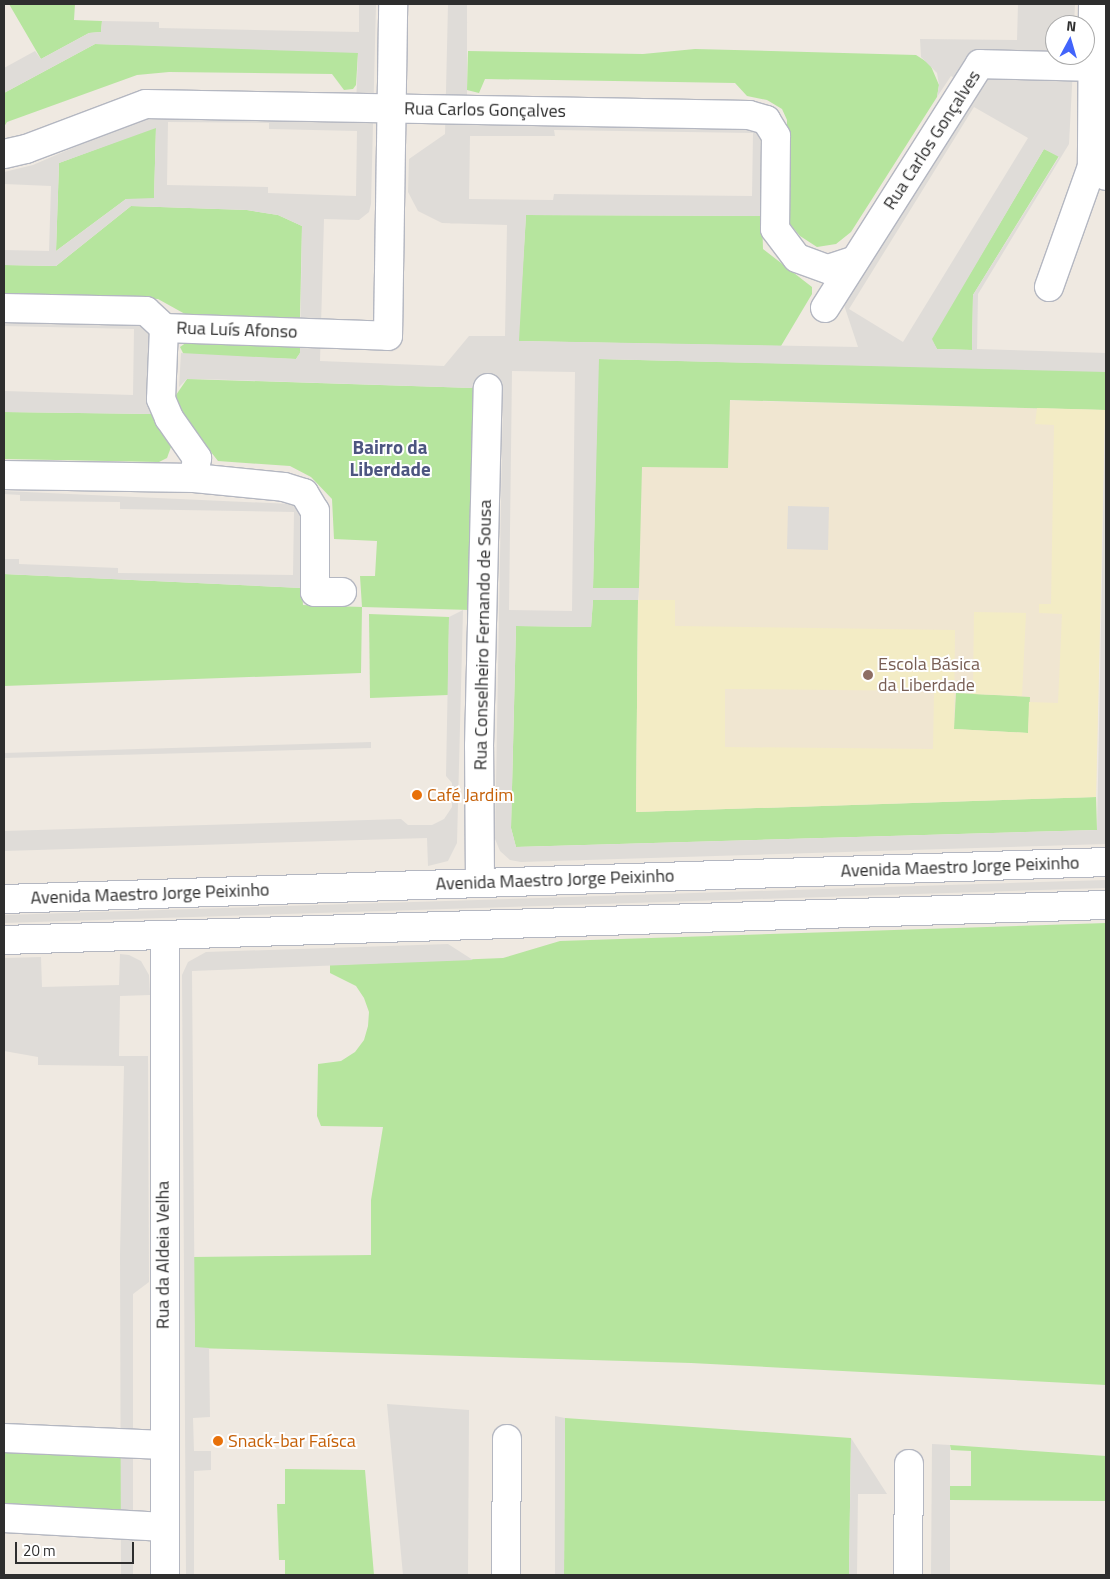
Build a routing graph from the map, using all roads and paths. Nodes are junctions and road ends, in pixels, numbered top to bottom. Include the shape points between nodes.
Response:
1 (393, 4) edge
2 (1093, 4) edge
3 (1093, 67) junction
4 (391, 108) junction
5 (4, 154) edge
6 (1099, 171) edge
7 (855, 260) junction
8 (1049, 287) dead end
9 (4, 308) edge
10 (825, 308) dead end
11 (164, 328) junction
12 (488, 388) dead end
13 (4, 475) edge
14 (194, 478) junction
15 (342, 592) dead end
16 (1106, 862) edge
17 (480, 882) junction
18 (4, 899) edge
19 (1106, 905) edge
20 (165, 935) junction
21 (4, 940) edge
22 (4, 1438) edge
23 (507, 1439) dead end
24 (164, 1445) junction
25 (909, 1464) dead end
26 (4, 1518) edge
27 (164, 1527) junction
28 (165, 1575) edge
29 (506, 1575) edge
30 (908, 1575) edge

1 - 4 street
2 - 3 street
3 - 6 street
3 - 7 street, Rua Carlos Gonçalves via 980,64
4 - 5 street, Rua Carlos Gonçalves via 146,104 26,149
4 - 7 street, Rua Carlos Gonçalves via 749,115 766,120 776,136 775,229 797,258 828,269
4 - 11 street, Rua Luís Afonso via 388,336
6 - 8 street
7 - 10 street, Rua Carlos Gonçalves
9 - 11 street, Rua Luís Afonso via 146,311
11 - 14 street via 161,399 169,418 197,458
12 - 17 street, Rua Conselheiro Fernando de Sousa
13 - 14 street
14 - 15 street via 284,487 304,493 315,511 314,592
16 - 17 street, Avenida Maestro Jorge Peixinho
17 - 18 street, Avenida Maestro Jorge Peixinho
19 - 20 street
20 - 21 street
20 - 24 street, Rua da Aldeia Velha
22 - 24 street
23 - 29 street
24 - 27 street, Rua da Aldeia Velha
25 - 30 street
26 - 27 street
27 - 28 street, Rua da Aldeia Velha

